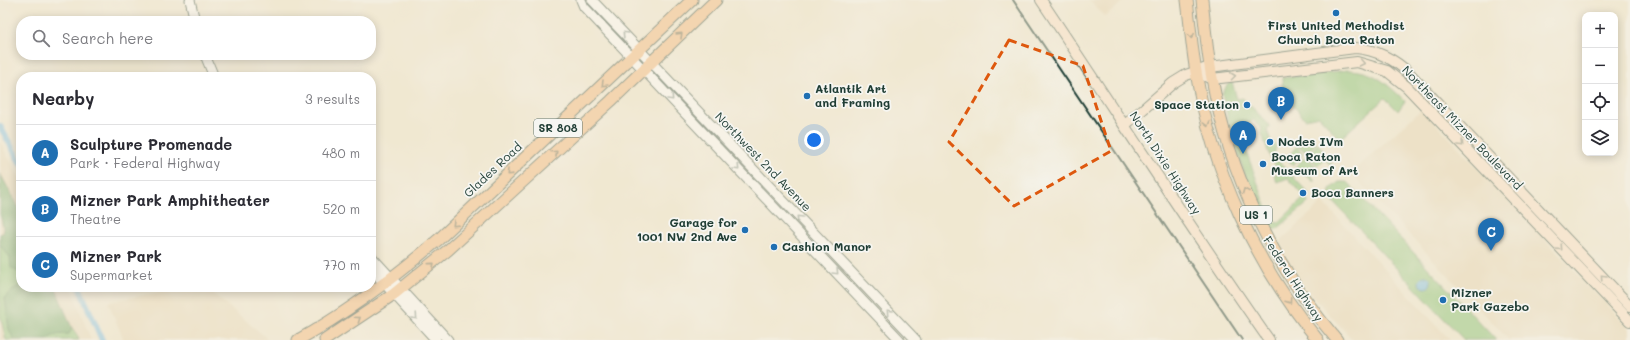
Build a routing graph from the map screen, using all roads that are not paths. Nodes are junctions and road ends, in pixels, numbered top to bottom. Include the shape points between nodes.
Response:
1 (190, 0) edge
2 (580, 0) edge
3 (592, 0) edge
4 (692, 0) edge
5 (716, 0) edge
6 (1041, 0) edge
7 (1187, 0) edge
8 (1202, 0) edge
9 (194, 16) edge
10 (636, 54) junction
11 (1293, 55) junction
12 (207, 60) edge
13 (648, 66) junction
14 (1210, 67) junction
15 (1293, 68) junction
16 (212, 72) edge
17 (1196, 72) junction
18 (1212, 79) junction
19 (1125, 125) junction
20 (1490, 175) junction
21 (1527, 197) junction
22 (1537, 225) junction
23 (1247, 230) junction
24 (1564, 236) junction
25 (1269, 242) junction
26 (376, 264) edge
27 (1268, 269) junction
28 (376, 272) edge
29 (1289, 275) junction
30 (387, 280) junction
31 (376, 288) edge
32 (397, 291) junction
33 (371, 292) edge
34 (1630, 306) edge
35 (1630, 321) edge
36 (298, 340) edge
37 (325, 340) edge
38 (436, 340) edge
39 (448, 340) edge
40 (900, 340) edge
41 (916, 340) edge
42 (1269, 340) edge
43 (1318, 340) edge
44 (1337, 340) edge

1 - 9 street
2 - 10 street, Northwest 2nd Avenue via 584,7
10 -> 3 street, Northwest 2nd Avenue
4 - 10 main road, Glades Road / SR 808
13 -> 5 main road, SR 808
6 - 19 main road, North Dixie Highway
7 -> 17 main road, Federal Highway / US 1
8 - 14 main road, Federal Highway / US 1
10 - 13 street, Northwest 2nd Avenue
10 -> 30 main road, Glades Road / SR 808 via 440,239
11 - 14 main road, Northeast Mizner Boulevard
11 - 15 main road
11 - 21 main road, Northeast Mizner Boulevard via 1359,48 1383,55 1403,66
12 - 16 street
32 -> 13 main road, SR 808 via 448,250
13 -> 40 street, Northwest 2nd Avenue
41 -> 13 street, Northwest 2nd Avenue
14 - 17 main road, Northeast Mizner Boulevard
14 - 18 main road, Federal Highway / US 1
18 -> 15 main road, Northeast Mizner Boulevard
15 -> 20 main road, Northeast Mizner Boulevard via 1357,62 1387,71 1407,87
17 - 18 main road
17 - 19 main road, Northeast Mizner Boulevard via 1173,83
17 -> 23 main road, Federal Highway / US 1 via 1217,158
25 -> 18 main road, Federal Highway / US 1 via 1251,206 1233,158 1220,117
19 - 42 main road, North Dixie Highway
20 - 21 main road via 1502,179 1514,191
20 - 22 main road, Northeast Mizner Boulevard
21 - 24 main road, Northeast Mizner Boulevard
22 - 24 main road via 1542,224
22 -> 35 main road, Northeast Mizner Boulevard
23 - 25 main road
23 - 27 main road, Federal Highway / US 1
34 -> 24 main road, Northeast Mizner Boulevard
25 - 29 main road, Federal Highway / US 1
26 - 30 street
27 - 29 main road via 1275,267
27 -> 43 main road, Federal Highway / US 1
28 - 30 street
29 - 44 main road, Federal Highway / US 1
30 - 31 main road, Glades Road / SR 808
30 - 32 street
37 -> 32 main road, SR 808
32 -> 38 street
32 - 39 street
33 - 36 main road, Glades Road / SR 808

